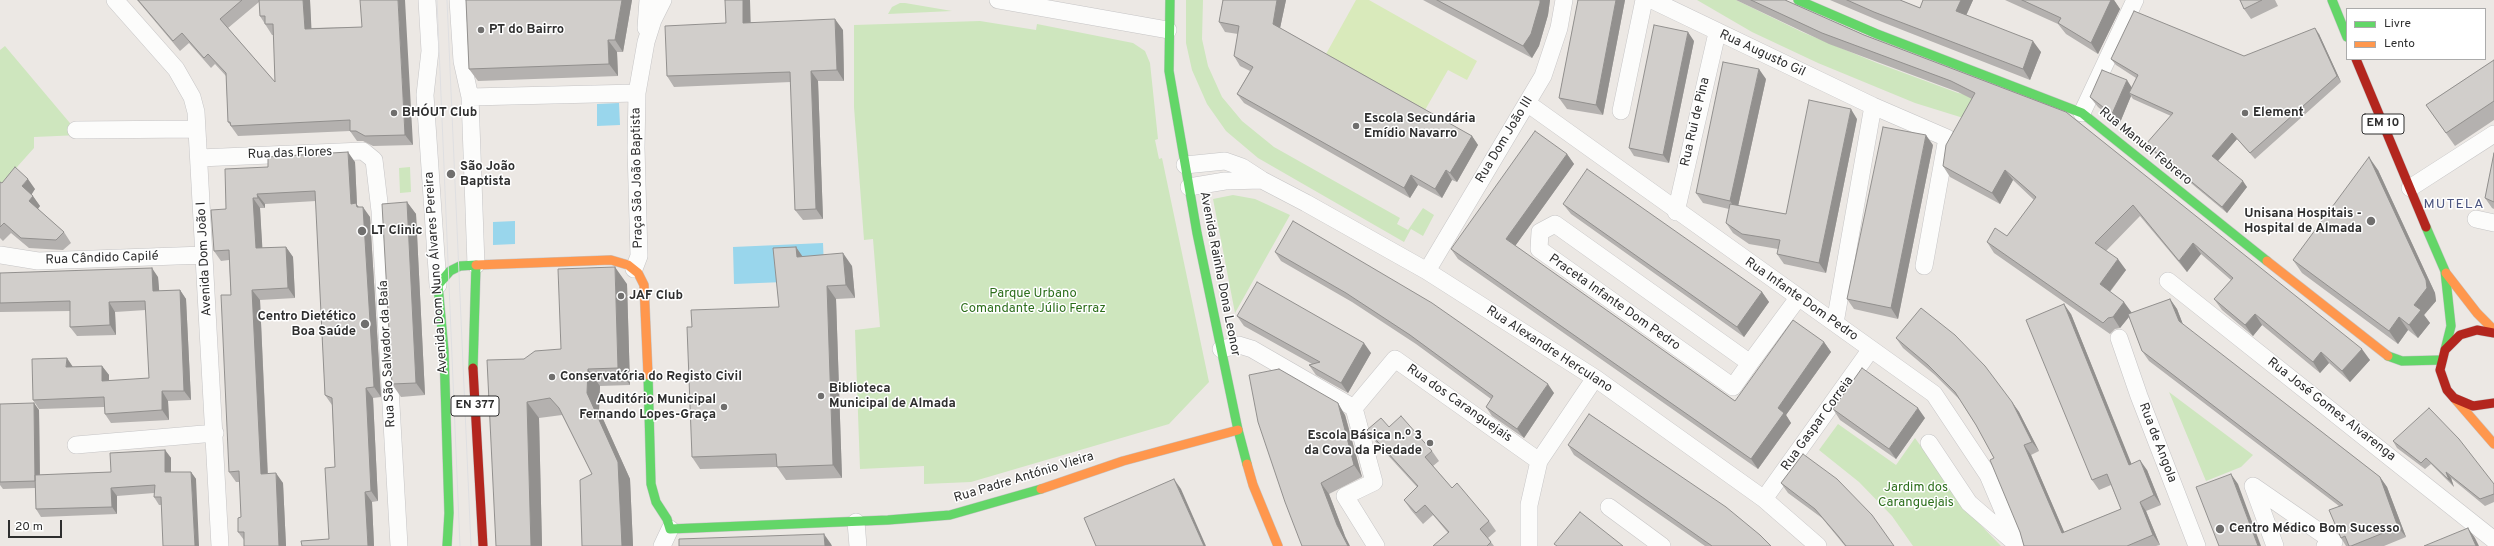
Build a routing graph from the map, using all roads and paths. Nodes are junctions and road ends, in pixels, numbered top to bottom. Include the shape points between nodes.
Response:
1 (115, 0) edge
2 (427, 0) edge
3 (458, 0) edge
4 (648, 0) edge
5 (663, 0) edge
6 (998, 0) edge
7 (1170, 0) edge
8 (1564, 0) edge
9 (1644, 0) edge
10 (1652, 0) edge
11 (1798, 0) edge
12 (2135, 0) edge
13 (2332, 0) edge
14 (1168, 30) junction
15 (1717, 32) junction
16 (2346, 34) edge
17 (646, 42) junction
18 (2356, 60) edge
19 (637, 93) junction
20 (470, 97) junction
21 (1527, 103) junction
22 (1873, 106) junction
23 (1622, 111) dead end
24 (2082, 113) junction
25 (197, 129) junction
26 (76, 130) dead end
27 (2494, 134) edge
28 (199, 158) junction
29 (376, 162) joint
30 (1184, 165) junction
31 (1262, 180) junction
32 (1189, 187) junction
33 (2410, 188) junction
34 (1676, 212) junction
35 (2476, 219) dead end
36 (2494, 224) edge
37 (0, 255) edge
38 (204, 255) junction
39 (476, 265) junction
40 (1924, 266) dead end
41 (634, 269) junction
42 (2445, 271) junction
43 (1427, 272) junction
44 (2168, 281) dead end
45 (438, 285) junction
46 (1798, 298) junction
47 (1835, 323) junction
48 (2494, 330) edge
49 (2494, 333) edge
50 (2119, 338) dead end
51 (1221, 349) junction
52 (1871, 349) junction
53 (2445, 350) junction
54 (2442, 360) junction
55 (1750, 363) junction
56 (1595, 378) junction
57 (2454, 398) junction
58 (2494, 403) edge
59 (1354, 408) junction
60 (1238, 430) junction
61 (215, 433) junction
62 (1929, 443) dead end
63 (2494, 444) edge
64 (76, 445) dead end
65 (1540, 461) junction
66 (1764, 499) junction
67 (1609, 507) dead end
68 (856, 522) junction
69 (670, 529) junction
70 (2494, 540) edge
71 (220, 546) edge
72 (399, 546) edge
73 (447, 546) edge
74 (483, 546) edge
75 (662, 546) edge
76 (858, 546) edge
77 (1278, 546) edge
78 (1376, 546) edge
79 (1529, 546) edge
80 (1662, 546) edge
81 (1818, 546) edge
82 (2018, 546) edge
83 (2197, 546) edge
84 (2275, 546) edge
85 (2324, 546) edge

1 - 25 street, Avenida Dom João I via 176,69 186,84 192,97
2 - 45 street, Avenida Dom Nuno Álvares Pereira / EN 377 via 430,51 425,95
3 - 20 street, EN 377 via 462,61
4 - 17 street
5 - 17 street
6 - 14 street
7 - 14 main road, Avenida Rainha Dona Leonor
8 - 21 street, Rua Dom João III via 1559,28 1543,76
9 - 23 street
10 - 15 street, Rua Augusto Gil
11 - 24 main road, Rua Manuel Febrero via 1877,34
12 - 24 street
13 - 16 main road
14 - 30 main road, Avenida Rainha Dona Leonor via 1169,71
15 - 22 street, Rua Augusto Gil
15 - 34 street, Rua Rui de Pina
17 - 19 street
18 - 33 main road, EM 10
19 - 20 street, Praça São João Baptista
19 - 41 street, Praça São João Baptista via 639,256
20 - 39 street, EN 377
21 - 34 street, Rua Infante Dom Pedro
21 - 43 street, Rua Dom João III
22 - 40 street, Rua Augusto Gil via 1947,138
22 - 47 street
24 - 54 main road, Rua Manuel Febrero via 2372,346 2387,356 2402,361
25 - 26 street
25 - 28 street, Avenida Dom João I
27 - 33 street
28 - 29 street, Rua das Flores via 363,151 370,154
28 - 38 street, Avenida Dom João I
29 - 72 street, Rua São Salvador da Baía
30 - 31 street, Rua Alexandre Herculano via 1225,162 1242,167
30 - 32 main road, Avenida Rainha Dona Leonor
31 - 32 street, Rua Alexandre Herculano via 1225,181
31 - 43 street, Rua Alexandre Herculano
32 - 51 main road, Avenida Rainha Dona Leonor
33 - 42 main road, EM 10
34 - 46 street, Rua Infante Dom Pedro
35 - 36 street
37 - 38 street, Rua Cândido Capilé via 38,261
38 - 61 street, Avenida Dom João I
39 - 41 main road, Praça São João Baptista via 611,260
39 - 45 main road, Praça São João Baptista via 460,266 450,271
39 - 74 main road, EN 377 via 472,359
41 - 69 main road via 644,285 651,484
42 - 48 main road, EM 10 via 2477,313
42 - 53 main road, EM 10 via 2451,326
43 - 56 street, Rua Alexandre Herculano
44 - 70 street, Rua José Gomes Alvarenga
45 - 73 main road, Avenida Dom Nuno Álvares Pereira / EN 377 via 444,351 449,513
46 - 47 street, Rua Infante Dom Pedro
46 - 55 street, Praceta Infante Dom Pedro
47 - 52 street, Rua Infante Dom Pedro
49 - 53 main road, EM 10 via 2468,331 2452,341
50 - 83 street, Rua de Angola
51 - 59 street via 1239,345 1252,349
51 - 60 main road, Avenida Rainha Dona Leonor
52 - 66 street, Rua Gaspar Correia
52 - 82 street, Rua Infante Dom Pedro via 1934,394 1988,475
53 - 54 main road, EM 10
54 - 57 main road, EM 10 via 2443,380
55 - 55 street, Praceta Infante Dom Pedro via 1555,224 1540,232 1539,249 1734,387
56 - 65 street
56 - 66 street, Rua Alexandre Herculano
57 - 58 main road via 2473,406
57 - 63 main road, EM 10
59 - 65 street, Rua dos Caranguejais via 1395,359
59 - 78 street via 1374,482 1345,496
60 - 68 main road, Rua Padre António Vieira via 1124,461 1060,484 967,511 924,518
60 - 77 main road, Avenida Rainha Dona Leonor via 1253,485
61 - 64 street
61 - 71 street, Avenida Dom João I
62 - 82 street via 1969,503
65 - 79 street via 1529,505
66 - 81 street, Rua Alexandre Herculano
67 - 80 street
68 - 69 main road, Rua Padre António Vieira via 822,521
68 - 76 street
69 - 75 street
84 - 85 street via 2253,486 2334,542

